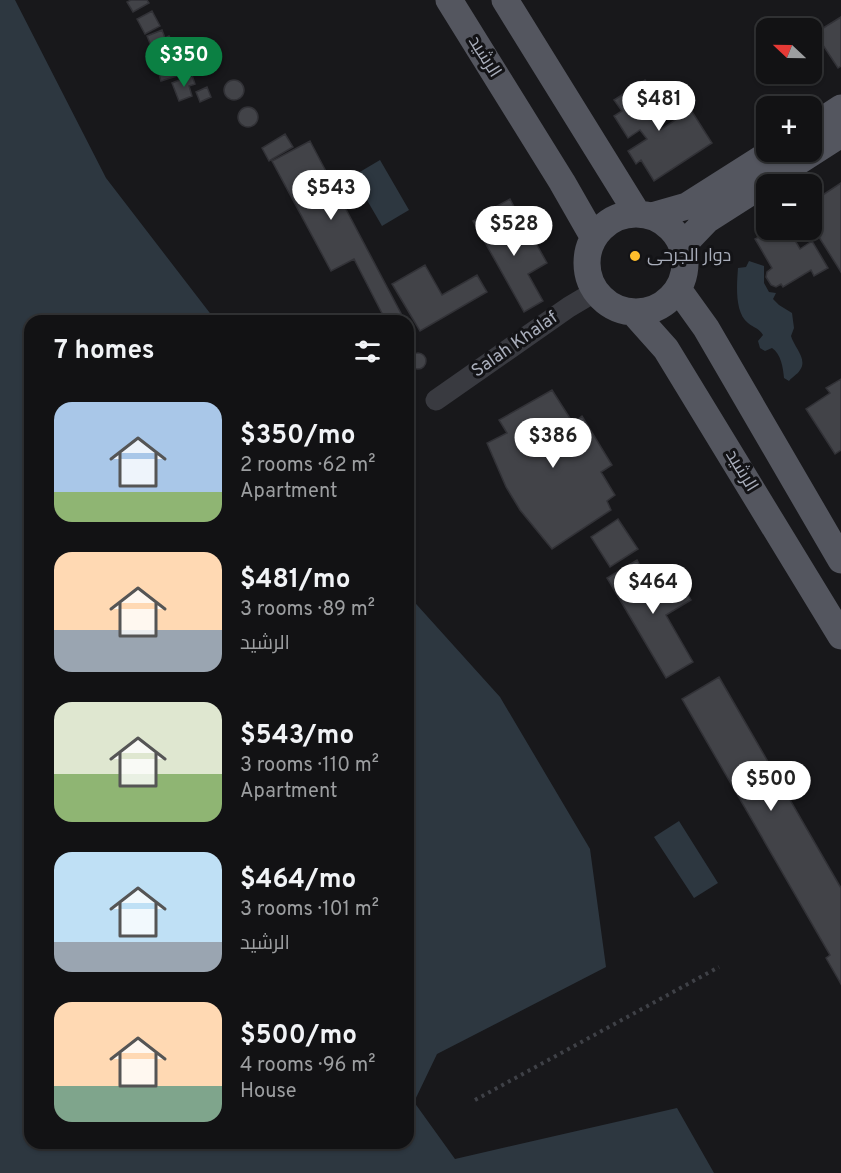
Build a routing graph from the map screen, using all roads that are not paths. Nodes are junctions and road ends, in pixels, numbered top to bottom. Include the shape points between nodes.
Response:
1 (449, 0) edge
2 (505, 0) edge
3 (841, 108) edge
4 (822, 120) edge
5 (841, 134) edge
6 (756, 162) edge
7 (645, 215) junction
8 (594, 238) junction
9 (682, 245) junction
10 (678, 289) junction
11 (596, 291) junction
12 (633, 312) junction
13 (436, 400) dead end
14 (841, 560) edge
15 (841, 636) edge

1 - 8 main road, الرشيد
2 - 7 main road
3 - 4 main road
5 - 9 main road via 707,220
6 - 7 main road via 687,206
7 - 8 main road via 624,215 612,220
7 - 9 main road via 665,222
8 - 11 main road via 587,263
9 - 10 main road via 685,268
10 - 12 main road via 654,310
10 - 14 main road via 709,334
11 - 12 main road via 610,305
11 - 13 street, Salah Khalaf
12 - 15 main road, الرشيد via 666,349

